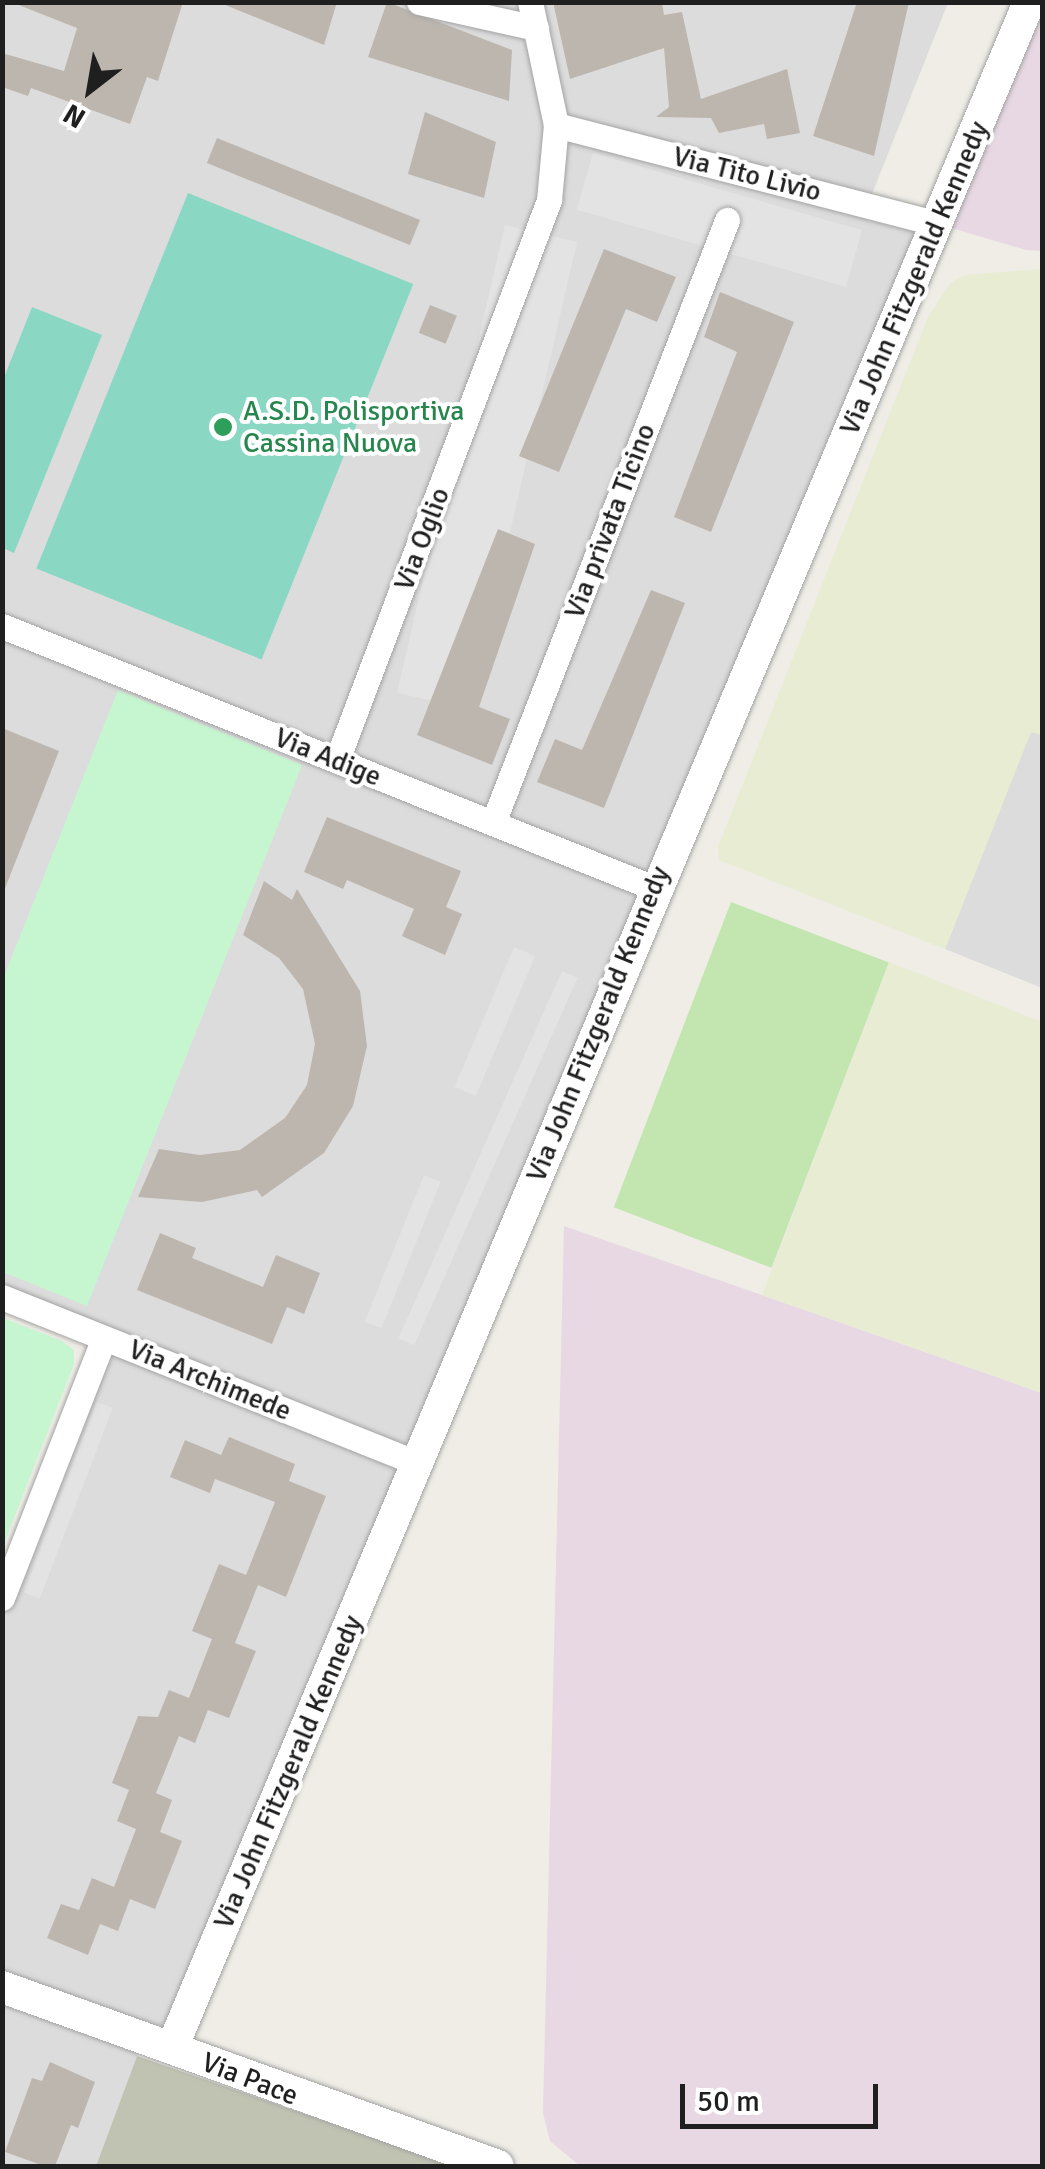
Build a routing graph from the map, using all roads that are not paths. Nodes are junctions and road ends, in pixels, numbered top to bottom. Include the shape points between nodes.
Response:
1 (419, 2) edge
2 (1030, 2) edge
3 (533, 15) edge
4 (556, 125) junction
5 (727, 220) dead end
6 (938, 224) junction
7 (2, 626) edge
8 (337, 760) junction
9 (494, 823) junction
10 (654, 888) junction
11 (2, 1297) edge
12 (104, 1338) junction
13 (418, 1464) junction
14 (2, 1598) edge
15 (2, 1987) edge
16 (172, 2048) junction
17 (498, 2166) edge

1 - 3 street
2 - 6 street, Via John Fitzgerald Kennedy
3 - 4 street, Via Oglio
4 - 6 street, Via Tito Livio
4 - 8 street, Via Oglio via 549,200
5 - 9 street, Via privata Ticino
6 - 10 street, Via John Fitzgerald Kennedy
7 - 8 street, Via Adige
8 - 9 street, Via Adige
9 - 10 street, Via Adige
10 - 13 street, Via John Fitzgerald Kennedy
11 - 12 street, Via Archimede
12 - 13 street, Via Archimede
12 - 14 street
13 - 16 street, Via John Fitzgerald Kennedy
15 - 16 street, Via Pace
16 - 17 street, Via Pace

